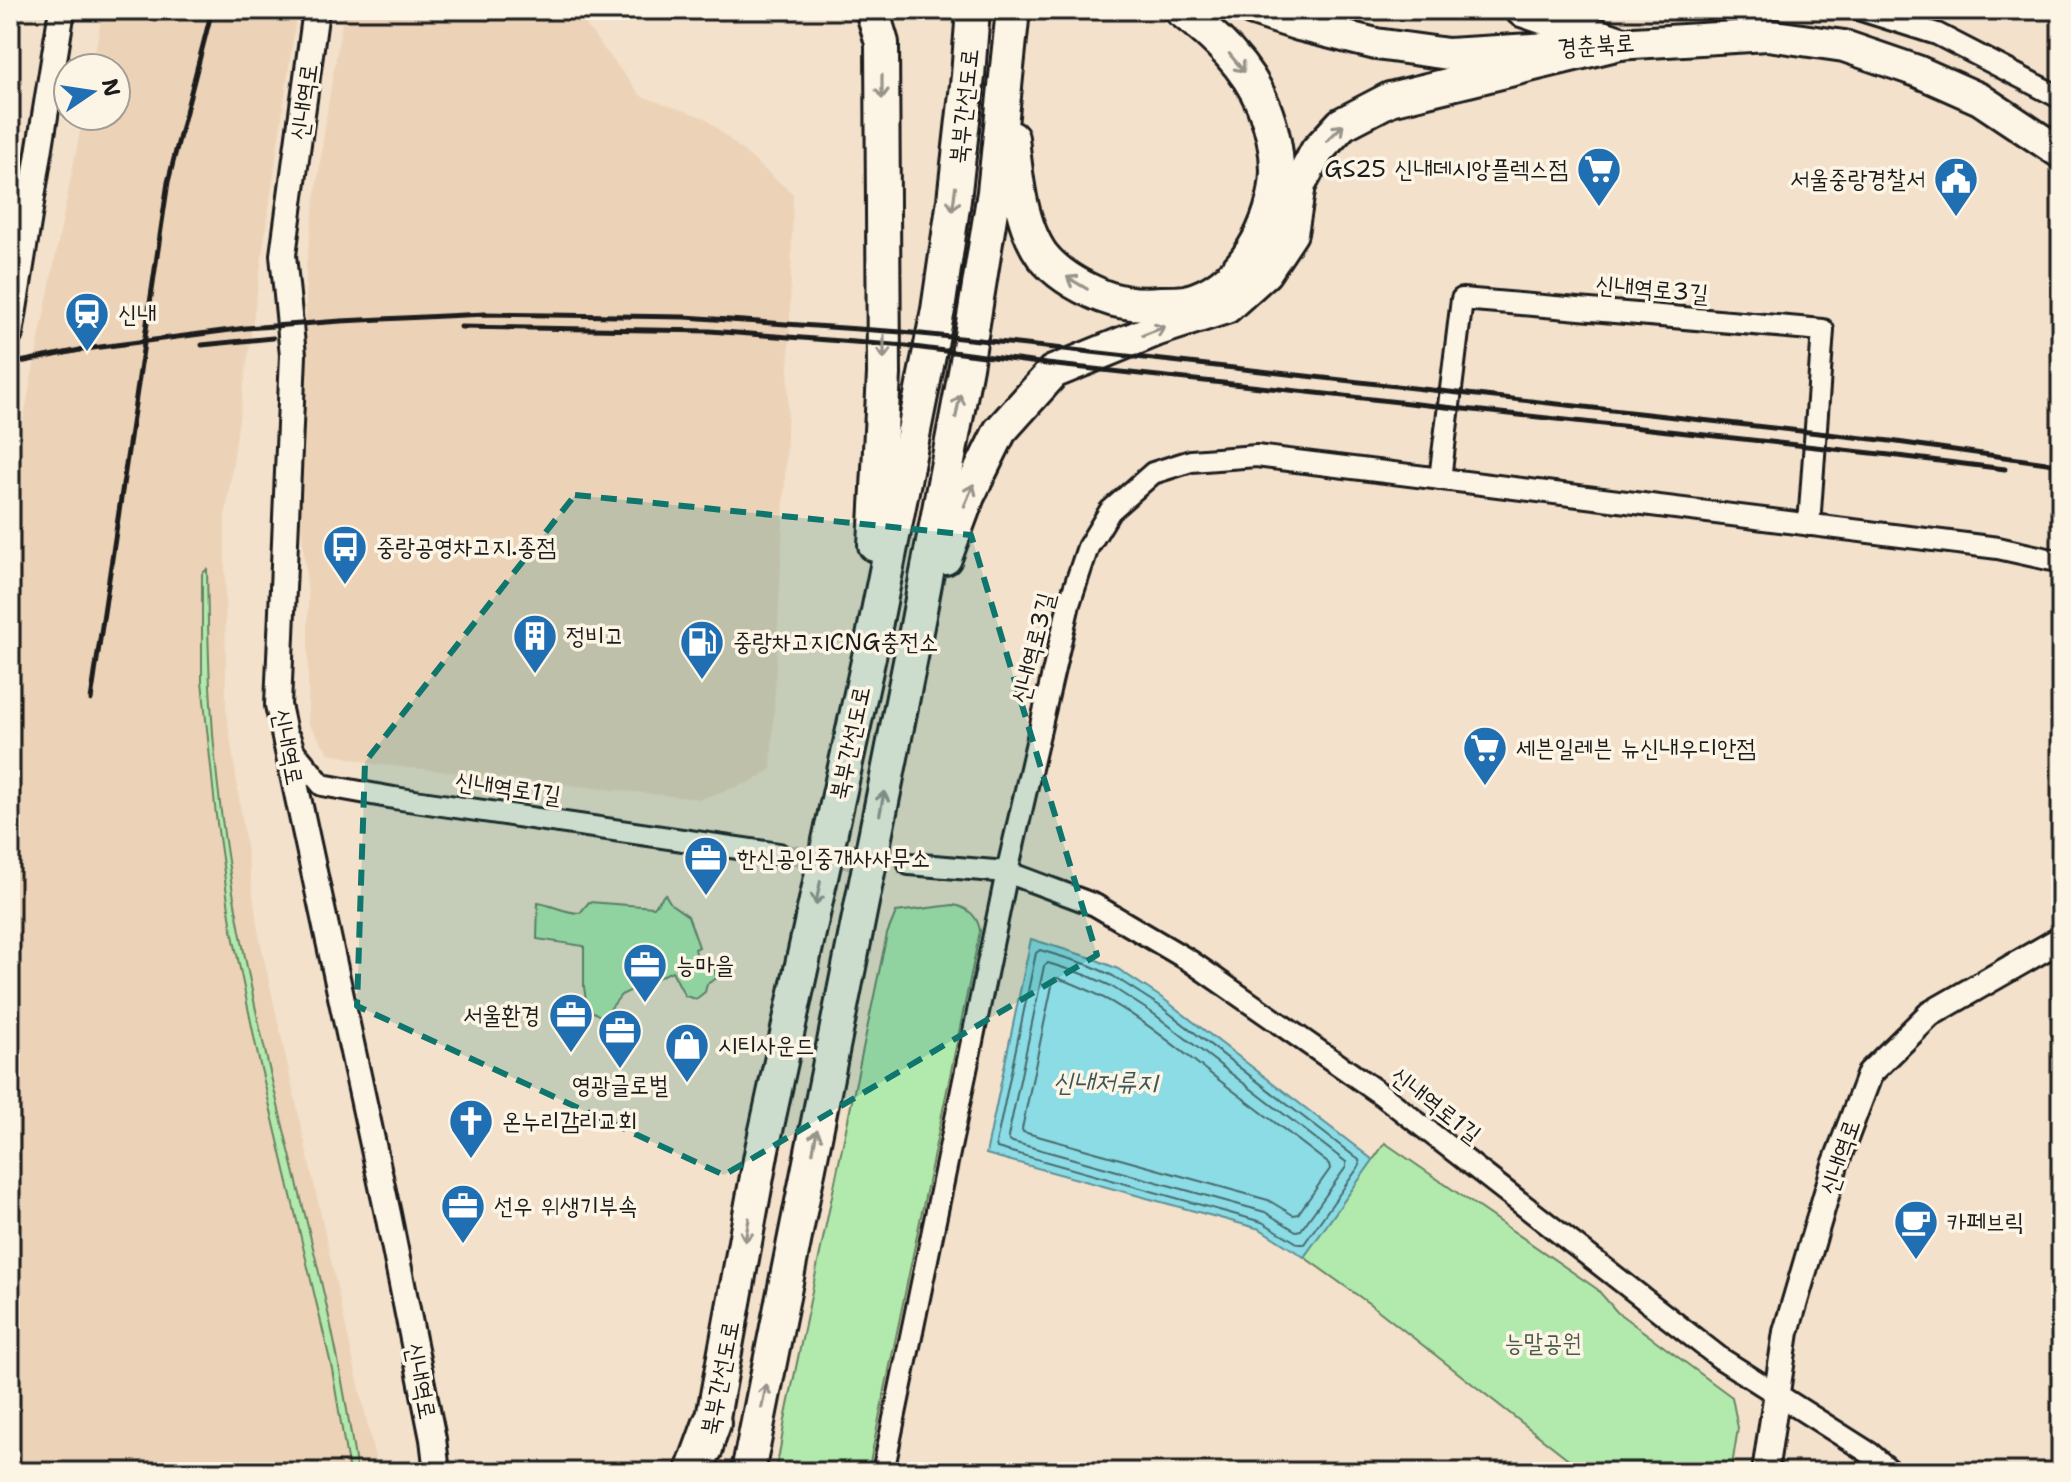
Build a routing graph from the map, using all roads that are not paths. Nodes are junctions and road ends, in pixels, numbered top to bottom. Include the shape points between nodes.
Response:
1 (62, 10) edge
2 (316, 10) edge
3 (872, 10) edge
4 (973, 10) edge
5 (1013, 10) edge
6 (1181, 10) edge
7 (1253, 10) edge
8 (1522, 10) edge
9 (1861, 10) edge
10 (1620, 43) junction
11 (1005, 83) junction
12 (2061, 98) edge
13 (2061, 153) edge
14 (10, 334) edge
15 (1440, 479) junction
16 (1809, 525) junction
17 (2061, 562) edge
18 (913, 647) junction
19 (870, 652) junction
20 (278, 705) junction
21 (779, 854) tunnel mouth
22 (909, 864) tunnel mouth
23 (1007, 872) junction
24 (2061, 939) edge
25 (1777, 1395) junction
26 (712, 1423) junction
27 (437, 1472) edge
28 (694, 1472) edge
29 (700, 1472) edge
30 (748, 1472) edge
31 (883, 1472) edge
32 (1765, 1472) edge
33 (1892, 1472) edge

1 - 14 street
2 - 20 street, 신내역로 via 283,255 293,355
3 -> 19 highway via 882,43 884,374
4 -> 19 highway, 북부간선도로 via 938,310
5 - 11 highway, 북부간선도로
6 -> 11 highway via 1248,76 1264,108 1277,171 1261,236 1233,276 1186,302 1129,304 1105,297 1072,281 1042,255 1020,200
7 - 10 main road, 경춘북로 via 1376,44 1448,54
8 - 10 highway
9 - 12 street via 1937,34
10 - 13 main road, 경춘북로 via 1768,35 1844,46 1980,99
18 -> 10 highway via 968,496 1000,431 1053,372 1226,307 1265,272 1291,233 1299,185 1317,151 1342,124 1390,99
18 -> 11 highway, 북부간선도로 via 969,352
15 - 16 street, 신내역로3길
15 - 16 street, 신내역로3길 via 1462,299 1823,330
15 - 23 street, 신내역로3길 via 1256,456 1191,461 1153,473 1110,511 1088,547 1069,604
16 - 17 street, 신내역로3길 via 1998,548
30 -> 18 highway, 북부간선도로
19 -> 26 highway, 북부간선도로 via 762,1149
20 - 21 street, 신내역로1길 via 294,751 322,785
20 - 27 street, 신내역로 via 391,1229
22 - 23 street, 신내역로1길
23 - 25 street, 신내역로1길 via 1095,905 1190,961 1382,1095 1720,1358
23 - 31 street, 신내역로3길
24 - 25 street, 신내역로 via 1930,1014 1870,1073 1835,1165 1786,1332
25 - 32 street, 신내역로
25 - 33 street, 신내역로1길
26 - 28 highway
26 - 29 highway, 북부간선도로

